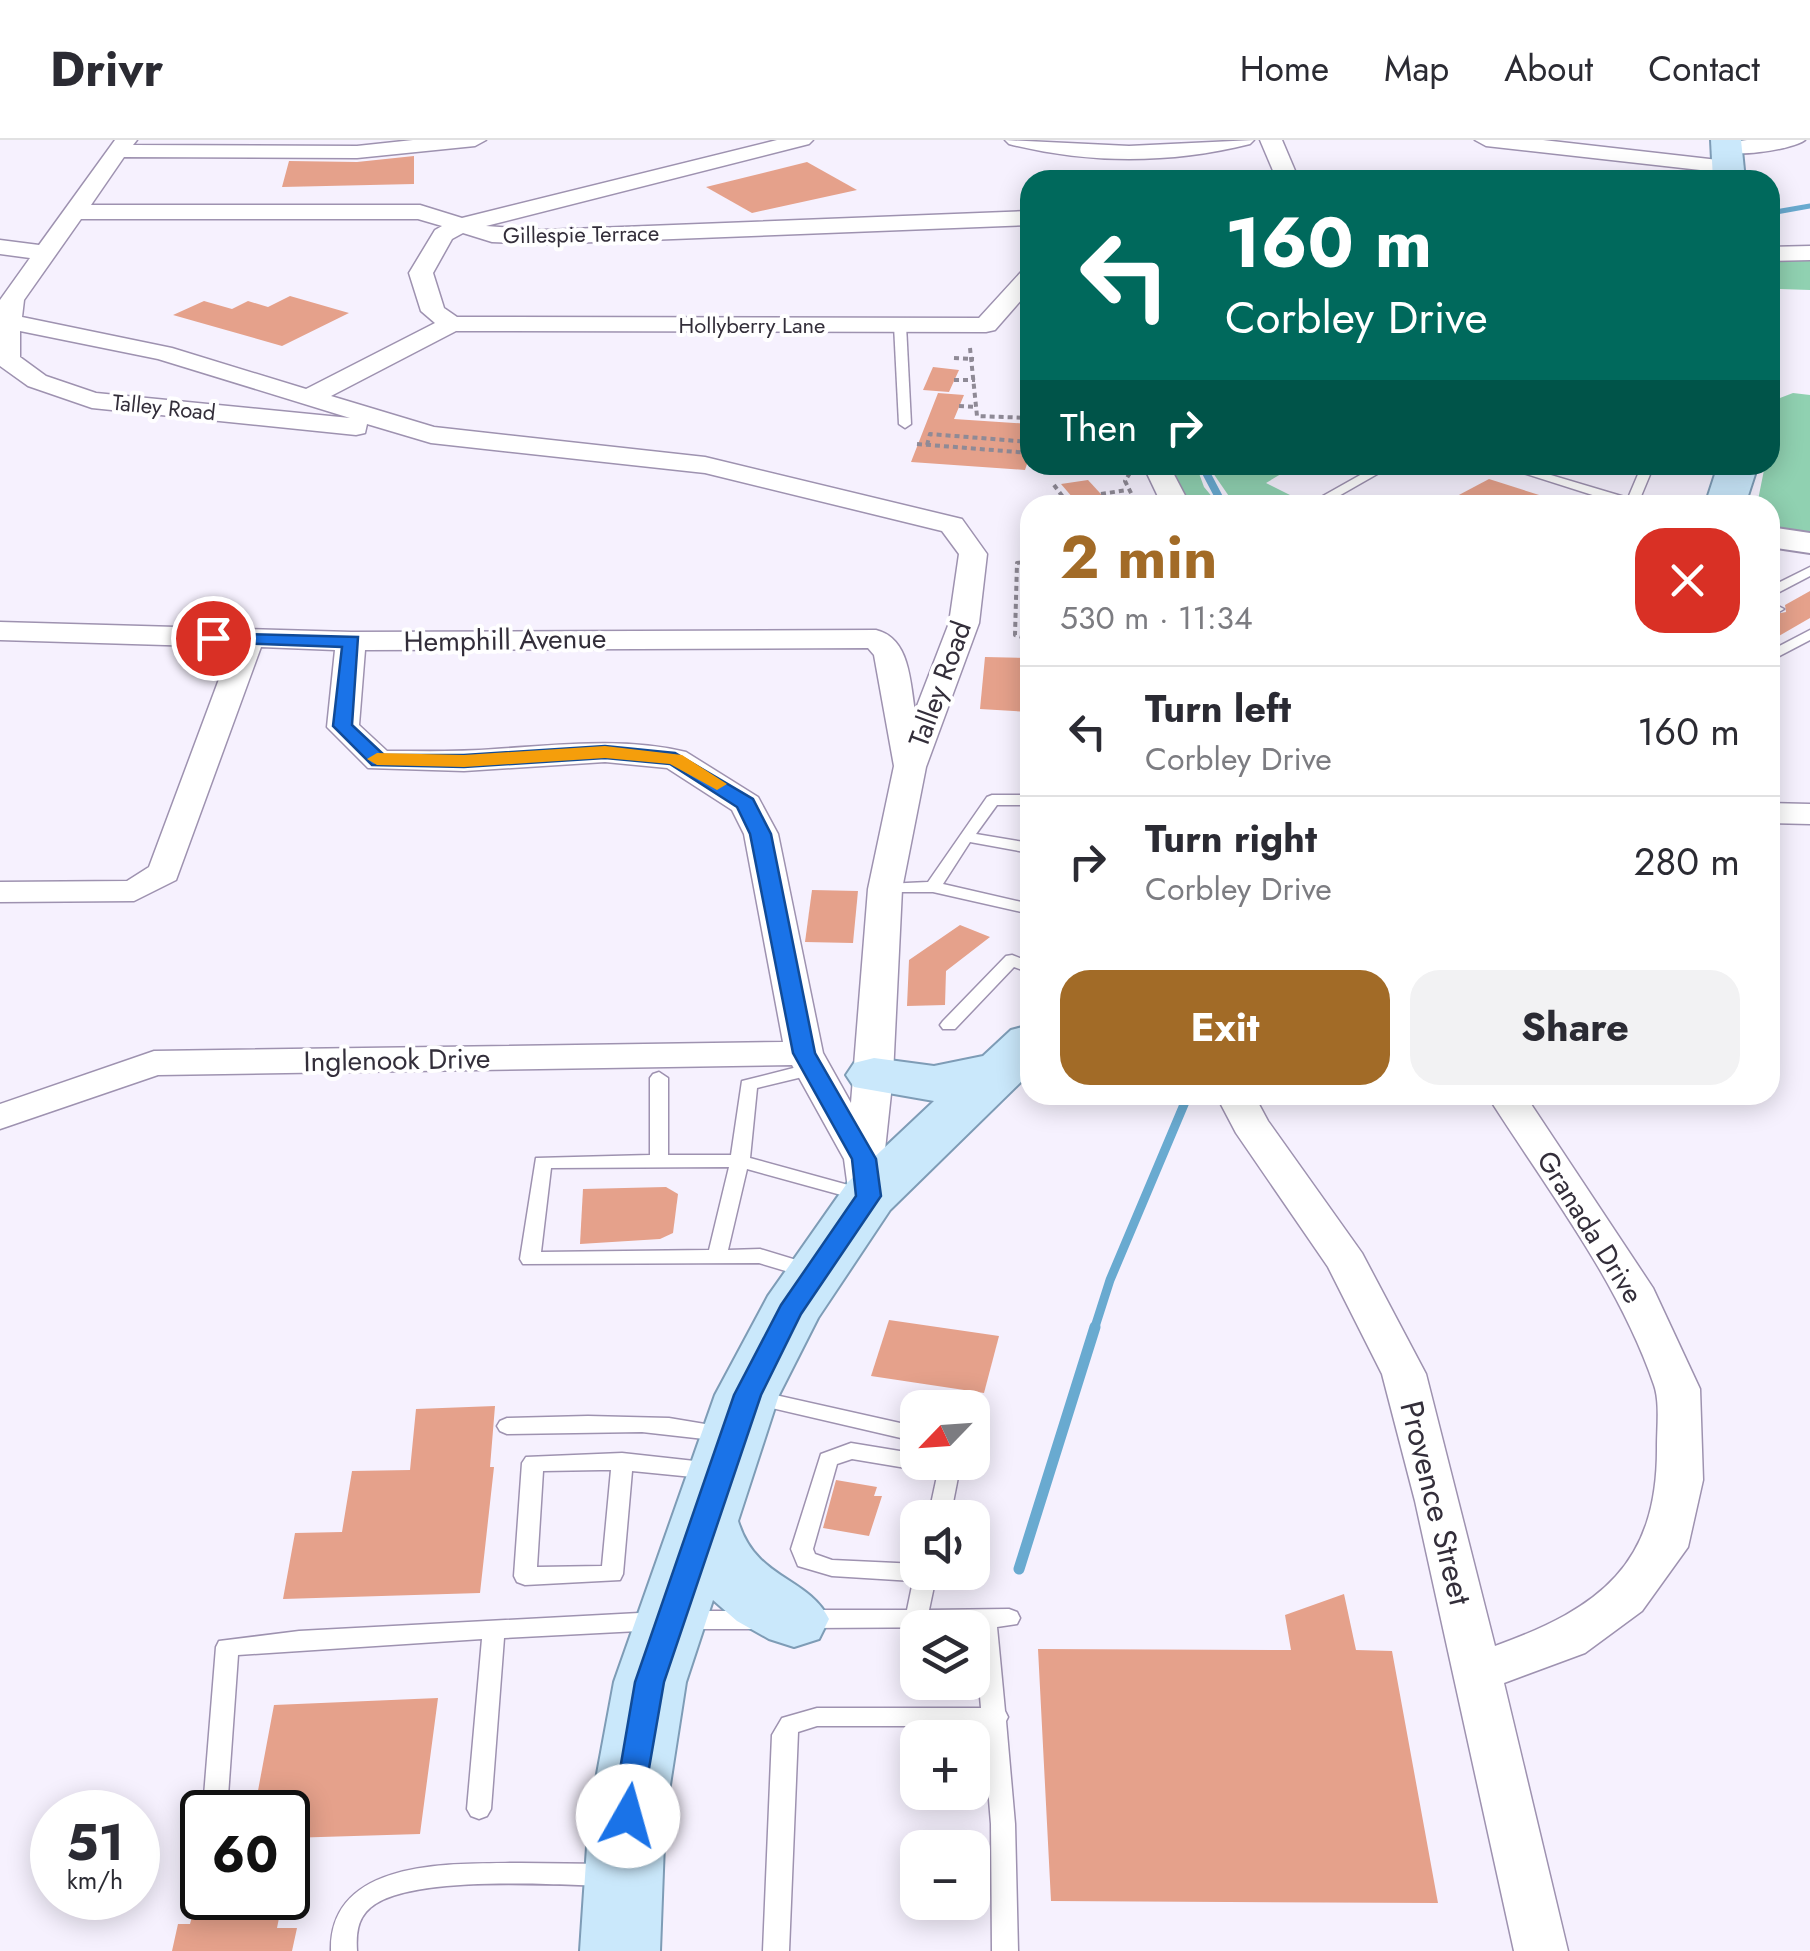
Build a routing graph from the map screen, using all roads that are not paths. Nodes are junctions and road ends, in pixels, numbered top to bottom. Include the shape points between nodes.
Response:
1 (475, 140) edge
2 (802, 140) edge
3 (1016, 140) edge
4 (1243, 140) edge
5 (1271, 140) edge
6 (1486, 140) edge
7 (1794, 140) edge
8 (123, 146) edge
9 (1083, 152) junction
10 (1727, 159) edge
11 (1061, 170) edge
12 (1284, 170) edge
13 (75, 212) junction
14 (1020, 215) edge
15 (461, 225) junction
16 (0, 247) edge
17 (1810, 252) edge
18 (46, 254) junction
19 (1780, 254) edge
20 (1020, 287) edge
21 (4, 320) edge
22 (452, 324) junction
23 (900, 325) junction
24 (311, 396) junction
25 (905, 424) dead end
26 (431, 434) junction
27 (1368, 475) edge
28 (1537, 475) edge
29 (1331, 495) edge
30 (1603, 495) edge
31 (1780, 538) edge
32 (1810, 543) edge
33 (1810, 571) edge
34 (1788, 583) junction
35 (1810, 591) edge
36 (1780, 592) edge
37 (1780, 600) edge
38 (1793, 601) dead end
39 (0, 631) edge
40 (248, 640) junction
41 (351, 641) junction
42 (910, 767) junction
43 (1020, 800) edge
44 (1780, 814) edge
45 (1810, 814) edge
46 (966, 837) junction
47 (1020, 846) edge
48 (933, 887) junction
49 (885, 888) junction
50 (0, 892) edge
51 (1020, 907) edge
52 (1020, 964) edge
53 (949, 1025) dead end
54 (1016, 1056) edge
55 (809, 1061) junction
56 (874, 1075) junction
57 (660, 1078) dead end
58 (1240, 1105) edge
59 (1513, 1105) edge
60 (0, 1117) edge
61 (659, 1161) junction
62 (740, 1161) junction
63 (866, 1178) junction
64 (718, 1257) junction
65 (814, 1272) junction
66 (507, 1426) dead end
67 (900, 1437) edge
68 (725, 1455) junction
69 (900, 1459) edge
70 (622, 1461) junction
71 (900, 1572) edge
72 (990, 1618) edge
73 (794, 1619) junction
74 (900, 1619) edge
75 (668, 1620) junction
76 (494, 1628) junction
77 (1476, 1673) junction
78 (996, 1717) junction
79 (216, 1790) edge
80 (479, 1809) dead end
81 (624, 1875) junction
82 (344, 1951) edge
83 (620, 1951) edge
84 (776, 1951) edge
85 (1005, 1951) edge
86 (1541, 1951) edge

1 - 8 street via 357,152
2 - 15 street
3 - 9 street
4 - 9 street via 1194,150
5 - 12 street
6 - 10 street
7 - 10 street
8 - 13 street
9 - 11 street
13 - 15 street, Gillespie Terrace via 420,212
13 - 18 street
14 - 15 street, Gillespie Terrace via 544,238 492,235
15 - 22 street via 444,234 421,272 433,310
16 - 18 street
17 - 19 street
18 - 21 street
20 - 23 street, Hollyberry Lane via 986,325
21 - 24 street, Talley Road via 163,353
21 - 26 street, Talley Road via 8,360 37,381 92,400
22 - 23 street, Hollyberry Lane
22 - 24 street
23 - 25 lane
24 - 26 street, Talley Road
26 - 42 street, Talley Road via 705,465 952,525 973,554 964,623
27 - 29 lane
28 - 30 lane
31 - 32 street
33 - 34 lane
34 - 35 lane
34 - 36 lane
37 - 38 lane
39 - 40 street, Hemphill Avenue
40 - 41 street, Hemphill Avenue
40 - 50 street via 164,873 134,891
41 - 42 street, Hemphill Avenue via 876,639 889,653
41 - 55 street via 343,726 379,761 605,752 675,759 746,804 760,834
42 - 49 street, Talley Road
43 - 46 lane via 992,800
44 - 45 street
46 - 47 lane
46 - 48 lane
48 - 49 lane
48 - 51 lane
49 - 56 street, Talley Road
52 - 53 lane via 1012,960
54 - 56 main road via 934,1084
54 - 63 main road
55 - 60 street, Inglenook Drive via 154,1064
55 - 62 lane via 748,1085
55 - 63 street
56 - 63 street, Talley Road
57 - 61 lane
58 - 77 street, Provence Street via 1346,1263 1404,1374
59 - 77 street, Granada Drive via 1632,1288 1678,1389 1680,1480 1665,1547 1625,1598 1568,1639
61 - 62 lane
61 - 64 lane via 543,1162 530,1259
62 - 63 lane
62 - 64 lane
63 - 65 main road
64 - 65 lane via 760,1256
65 - 68 main road
66 - 68 lane via 641,1424
67 - 68 lane
68 - 70 lane
68 - 73 main road via 708,1539 733,1579
68 - 75 main road
69 - 71 lane via 851,1451 828,1459 802,1549 806,1560 832,1568
70 - 70 lane via 533,1463 525,1576 612,1574
72 - 78 lane via 997,1618
73 - 74 lane
73 - 75 lane
75 - 76 lane
75 - 81 main road via 636,1747
76 - 79 lane via 226,1648
76 - 80 lane
77 - 86 street, Provence Street
78 - 84 lane via 817,1717 790,1725 784,1735
78 - 85 lane
81 - 82 lane via 483,1876 395,1886 352,1909
81 - 83 main road

